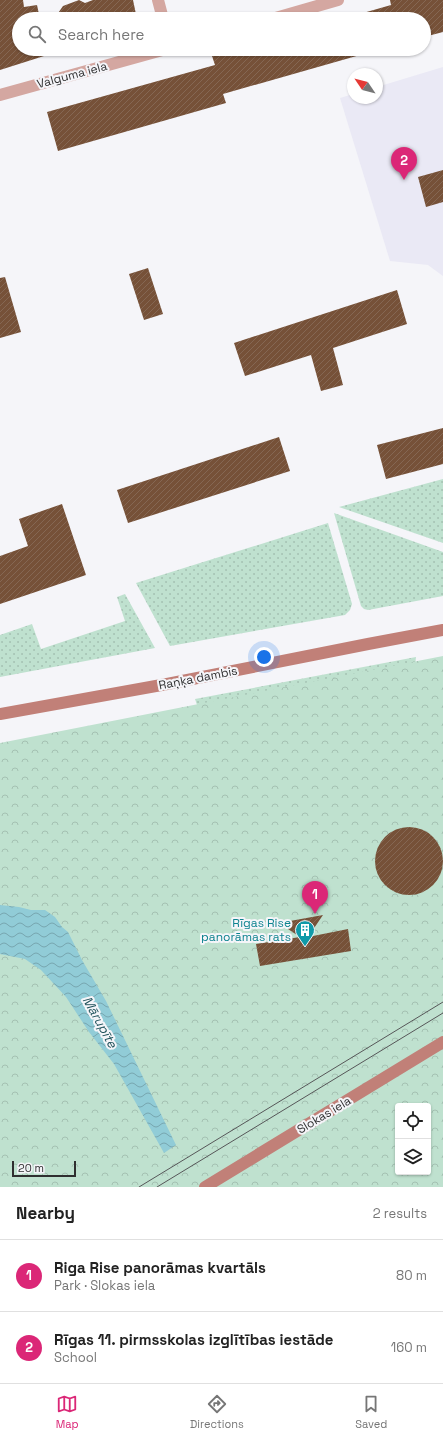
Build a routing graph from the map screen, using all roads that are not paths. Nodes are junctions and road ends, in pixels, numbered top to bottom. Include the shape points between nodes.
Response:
1 (158, 0) edge
2 (338, 0) edge
3 (161, 12) edge
4 (296, 12) edge
5 (141, 56) edge
6 (0, 95) edge
7 (443, 630) edge
8 (0, 714) edge
9 (443, 1042) edge
10 (205, 1187) edge

1 - 3 street
2 - 4 street
5 - 6 street, Valguma iela
7 - 8 main road, Raņķa dambis
9 - 10 main road, Slokas iela

